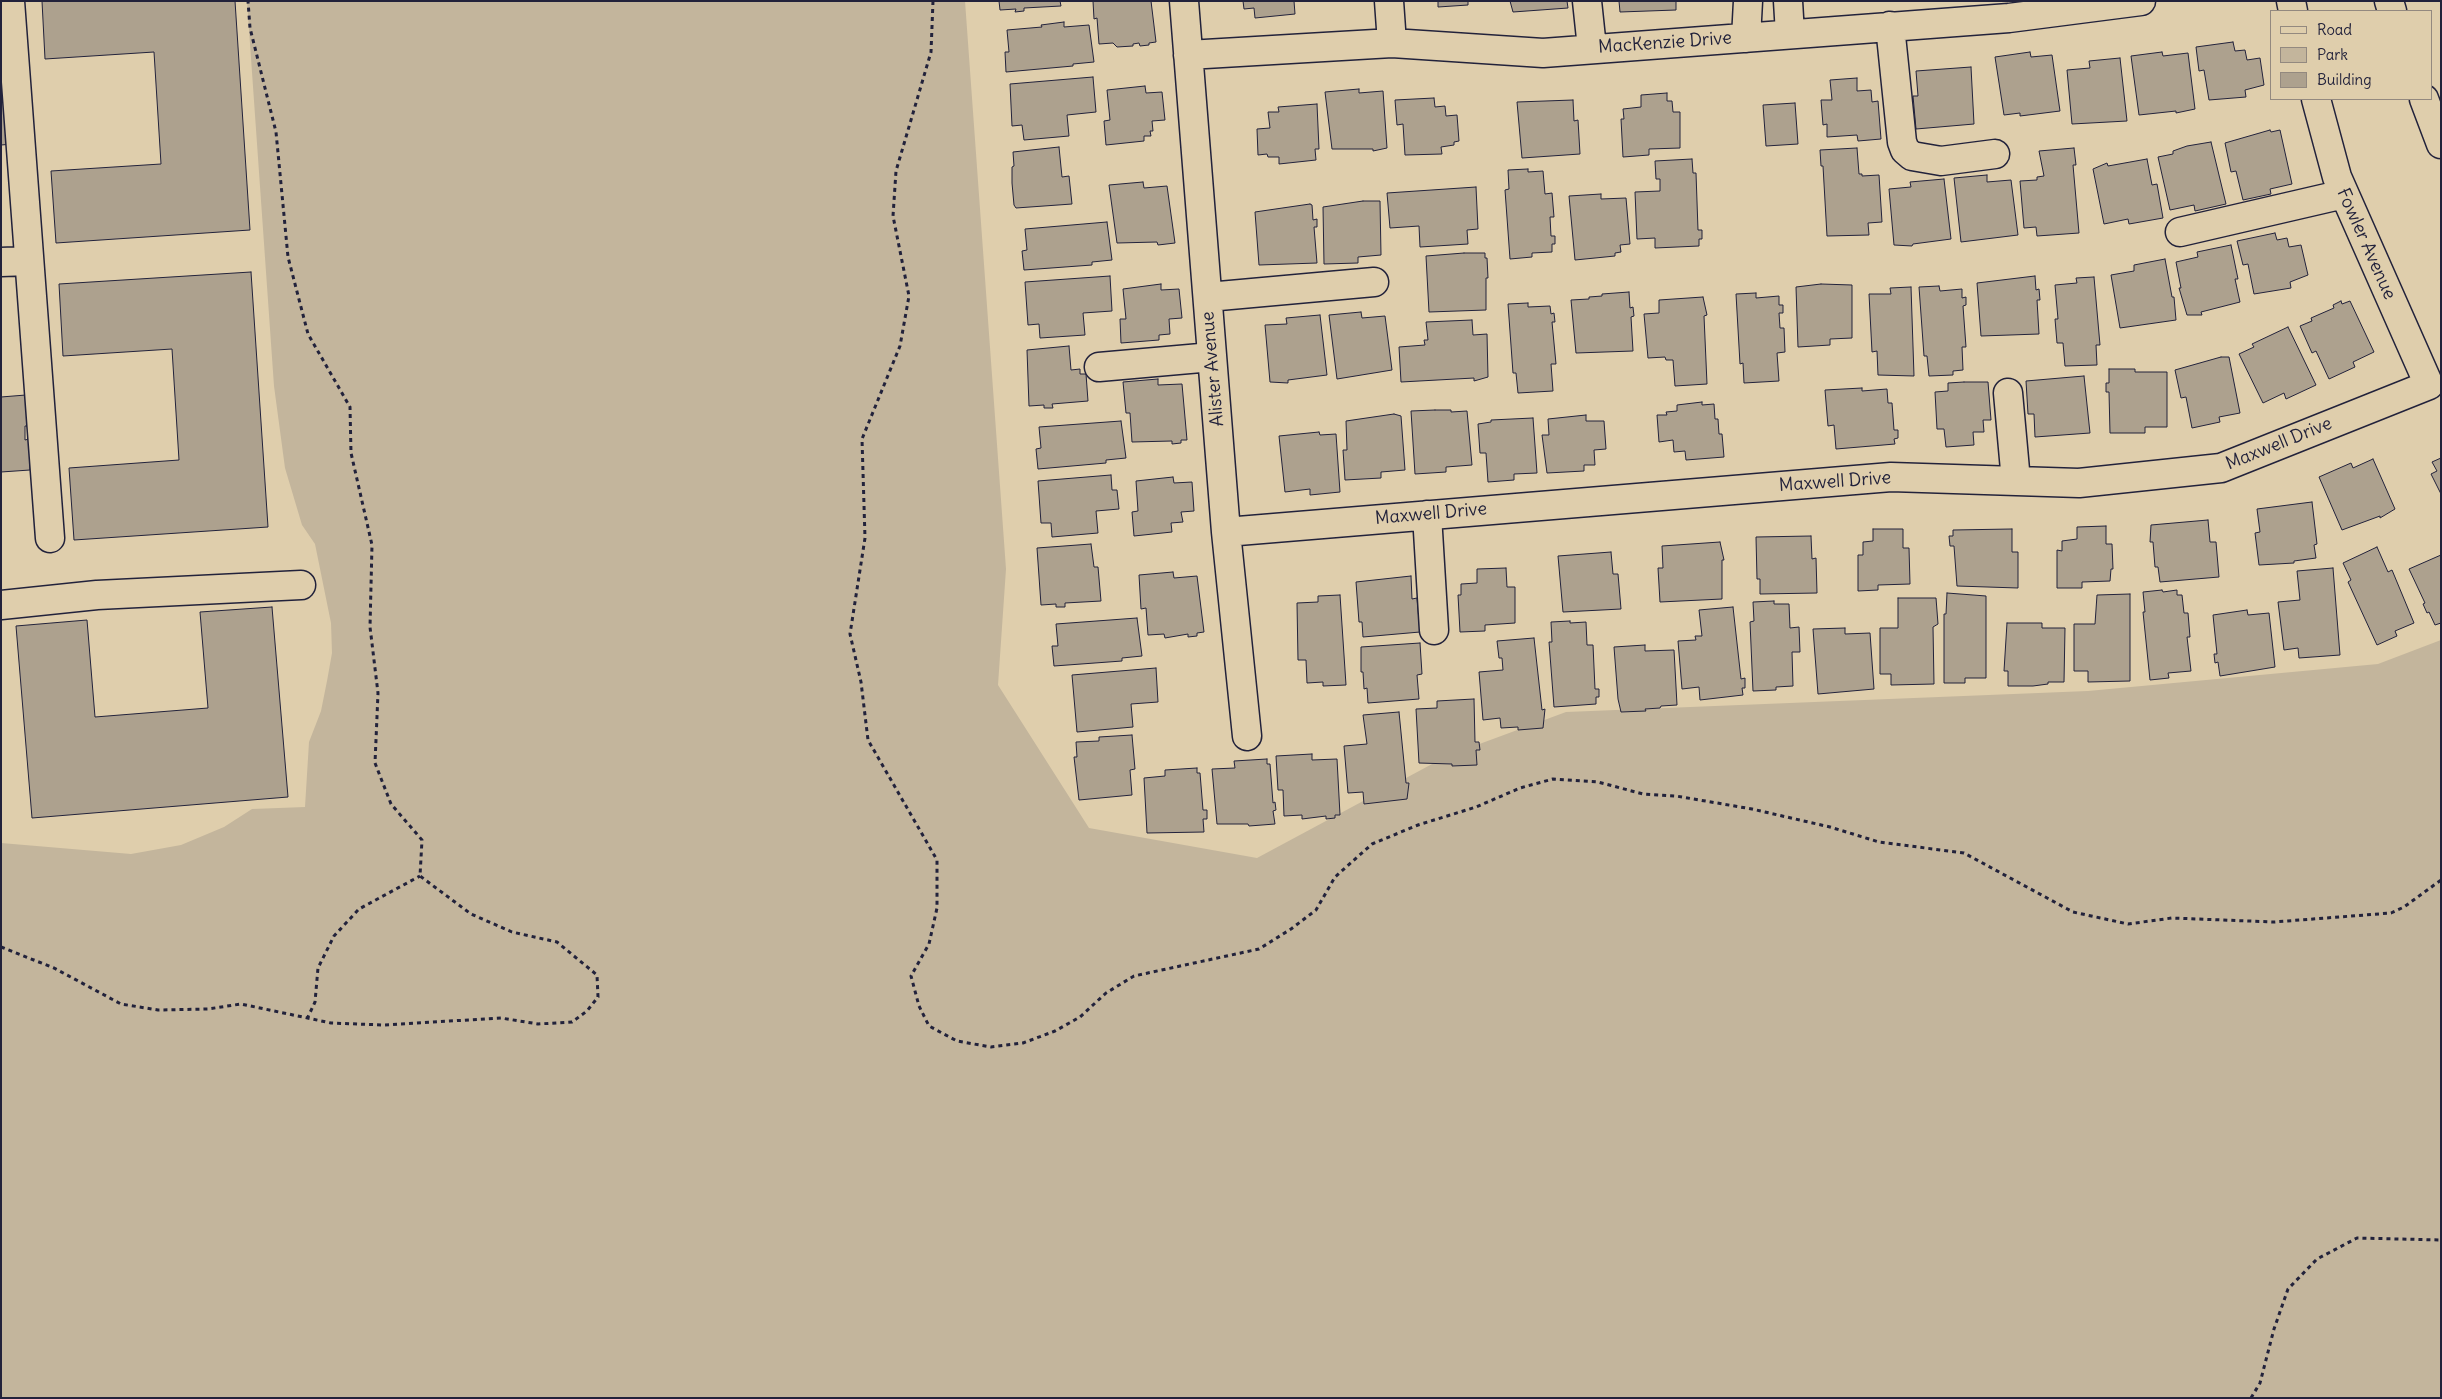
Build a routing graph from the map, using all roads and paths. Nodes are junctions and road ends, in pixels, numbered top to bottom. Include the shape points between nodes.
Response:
1 (10, 1) edge
2 (248, 1) edge
3 (934, 1) edge
4 (1184, 1) edge
5 (1389, 1) edge
6 (1587, 1) edge
7 (1748, 1) edge
8 (1788, 1) edge
9 (2141, 1) edge
10 (1952, 12) edge
11 (1890, 26) junction
12 (1790, 34) junction
13 (1746, 38) junction
14 (1392, 42) junction
15 (1592, 48) junction
16 (1188, 55) junction
17 (2316, 100) edge
18 (2424, 100) edge
19 (2441, 144) edge
20 (1995, 154) dead end
21 (2344, 194) junction
22 (2180, 232) dead end
23 (29, 261) junction
24 (1, 262) edge
25 (1374, 282) dead end
26 (1208, 297) junction
27 (1212, 357) junction
28 (1099, 367) dead end
29 (2428, 384) joint
30 (2008, 393) dead end
31 (2016, 481) junction
32 (1427, 515) junction
33 (1226, 532) junction
34 (50, 538) dead end
35 (301, 585) dead end
36 (1, 605) edge
37 (1434, 630) dead end
38 (1247, 736) dead end
39 (420, 876) junction
40 (2441, 880) edge
41 (1, 947) edge
42 (307, 1020) junction
43 (2441, 1240) edge
44 (2251, 1398) edge

1 - 23 street
2 - 39 path via 250,28 276,132 288,257 308,334 350,407 351,453 372,545 370,627 378,692 375,763 391,804 422,840
3 - 40 path via 931,52 896,172 893,216 909,296 900,346 862,439 865,538 850,634 861,682 868,740 937,860 937,908 929,944 911,976 918,1006 929,1026 957,1041 991,1047 1023,1043 1055,1031 1134,976 1259,949 1316,910 1334,877 1372,844 1520,788 1553,779 1598,782 1643,794 1676,796 1752,809 1879,842 1964,854 2073,912 2128,924 2172,918 2274,922 2391,913
4 - 16 street, Alister Avenue
5 - 14 street
6 - 15 street
7 - 13 street
8 - 12 street
9 - 10 street, MacKenzie Drive via 2009,18
10 - 11 street, MacKenzie Drive
11 - 12 street, MacKenzie Drive
11 - 20 street via 1905,150 1912,156 1941,161
12 - 13 street, MacKenzie Drive
13 - 15 street, MacKenzie Drive
14 - 15 street, MacKenzie Drive via 1543,53
14 - 16 street, MacKenzie Drive
16 - 26 street, Alister Avenue
17 - 21 street, Fowler Avenue
18 - 19 street
21 - 22 street
21 - 29 street, Fowler Avenue
23 - 24 street
23 - 34 street
25 - 26 street
26 - 27 street, Alister Avenue
27 - 28 street
27 - 33 street, Alister Avenue
29 - 31 street, Maxwell Drive via 2221,468 2079,483
30 - 31 street
31 - 32 street, Maxwell Drive via 1891,477
32 - 33 street, Maxwell Drive
32 - 37 street
33 - 38 street, Alister Avenue
35 - 36 street via 97,595
39 - 42 path via 359,909 334,936 318,968 315,1002
39 - 42 path via 471,914 512,932 557,942 578,958 597,975 598,997 588,1011 572,1022 538,1024 501,1018 383,1025
41 - 42 path via 54,968 120,1004 158,1010 208,1009 241,1004
43 - 44 path via 2357,1238 2317,1259 2288,1289 2260,1383

